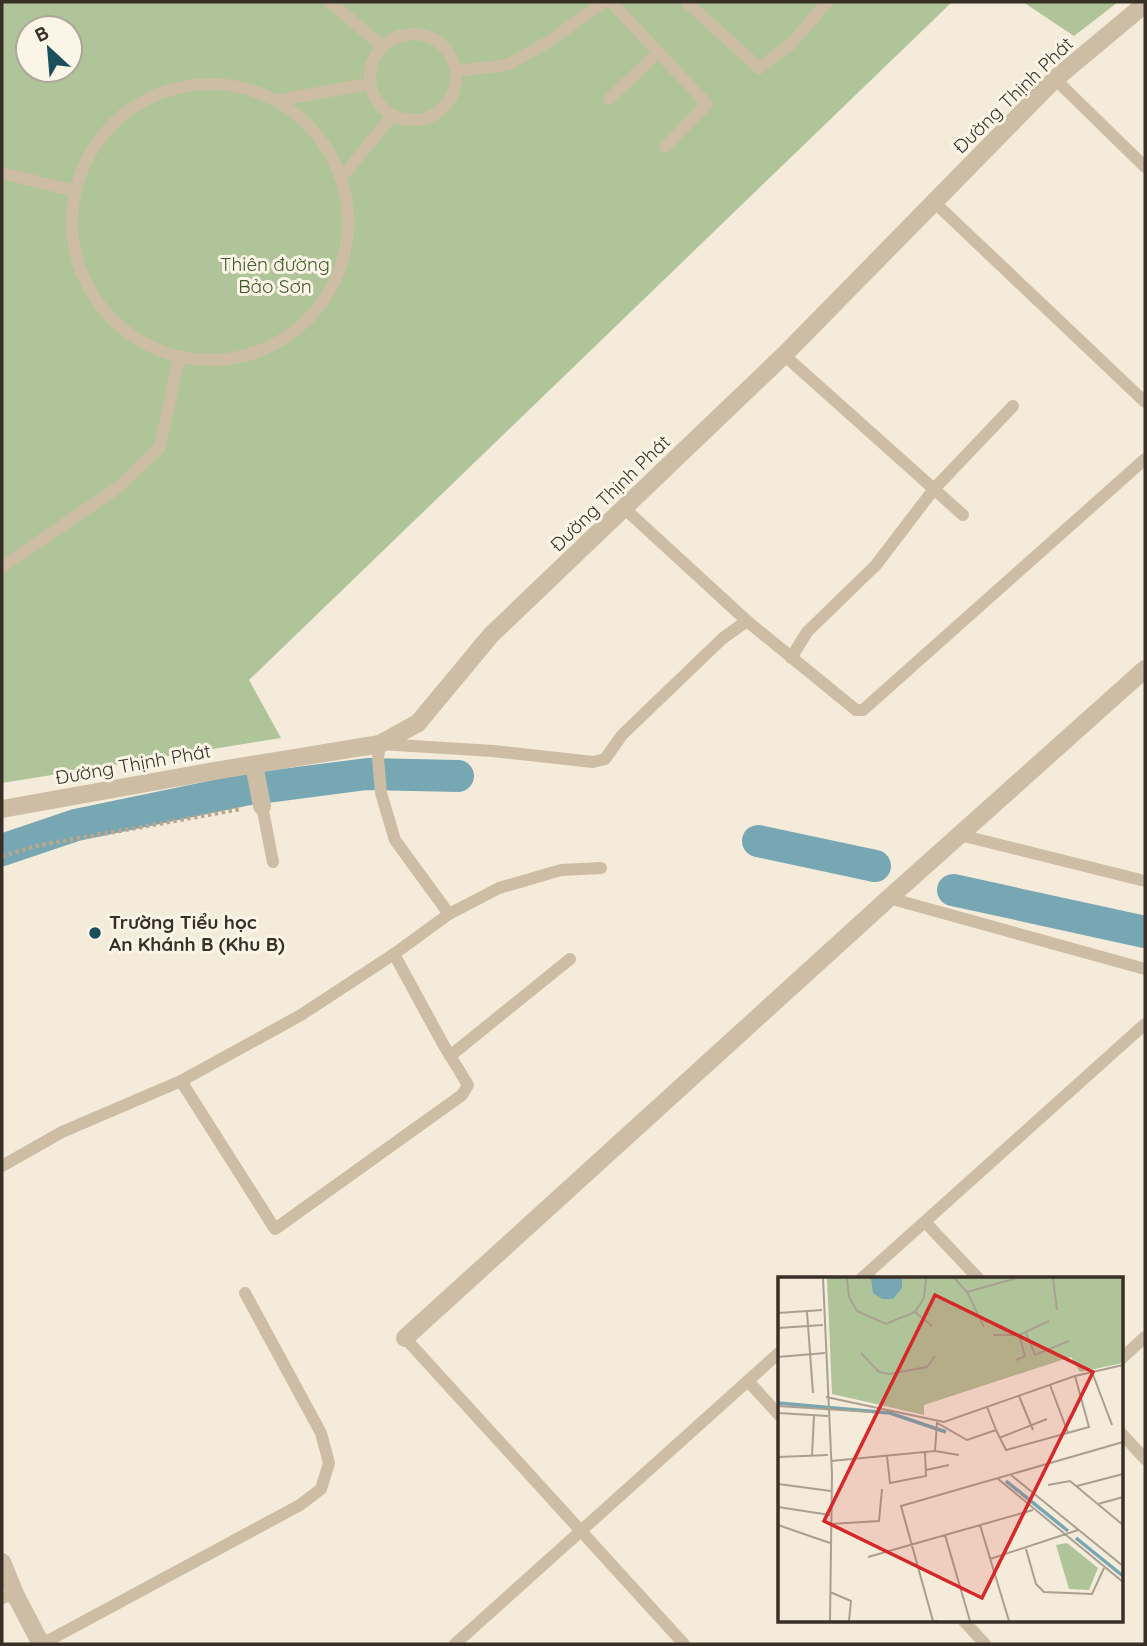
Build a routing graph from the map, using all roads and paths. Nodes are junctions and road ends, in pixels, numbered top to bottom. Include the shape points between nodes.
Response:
1 (330, 2) edge
2 (603, 2) edge
3 (611, 2) edge
4 (687, 2) edge
5 (827, 2) edge
6 (1144, 7) edge
7 (382, 46) junction
8 (659, 52) junction
9 (456, 71) junction
10 (1055, 79) junction
11 (370, 83) junction
12 (609, 99) dead end
13 (278, 100) junction
14 (392, 116) junction
15 (665, 147) dead end
16 (1145, 167) edge
17 (2, 173) edge
18 (342, 177) junction
19 (75, 191) junction
20 (934, 202) junction
21 (784, 355) junction
22 (179, 357) junction
23 (1145, 401) edge
24 (1013, 405) dead end
25 (1145, 459) edge
26 (934, 489) junction
27 (624, 508) junction
28 (963, 515) dead end
29 (2, 567) edge
30 (747, 621) junction
31 (791, 658) junction
32 (1145, 669) edge
33 (379, 751) junction
34 (255, 770) junction
35 (261, 803) junction
36 (2, 809) edge
37 (960, 835) junction
38 (2, 856) edge
39 (273, 862) dead end
40 (601, 868) dead end
41 (1145, 881) edge
42 (889, 898) junction
43 (449, 914) junction
44 (394, 954) junction
45 (570, 959) dead end
46 (1145, 969) edge
47 (1145, 1024) edge
48 (450, 1056) junction
49 (181, 1081) junction
50 (2, 1166) edge
51 (925, 1222) junction
52 (864, 1277) edge
53 (976, 1277) edge
54 (246, 1293) dead end
55 (1145, 1337) edge
56 (405, 1338) joint
57 (778, 1353) edge
58 (1122, 1358) edge
59 (748, 1381) junction
60 (778, 1415) edge
61 (1122, 1434) edge
62 (1145, 1459) edge
63 (581, 1531) junction
64 (2, 1562) edge
65 (8, 1596) edge
66 (965, 1622) edge
67 (41, 1644) edge
68 (455, 1644) edge
69 (684, 1644) edge
70 (985, 1644) edge

1 - 7 lane
2 - 9 lane via 550,41 507,65
3 - 8 lane
4 - 5 lane via 759,68 791,44
6 - 10 street, Đường Thịnh Phát
7 - 9 lane via 407,34 433,38 452,58
7 - 11 lane via 374,57
8 - 12 lane
8 - 15 lane via 707,104
9 - 14 lane via 452,97 432,116 405,120
10 - 16 lane
10 - 20 street, Đường Thịnh Phát
11 - 13 lane
11 - 14 lane via 374,97
13 - 18 lane via 317,133
13 - 19 lane via 230,84 204,83 155,95 112,124 83,166
14 - 18 lane
17 - 19 lane
18 - 22 lane via 348,202 346,253 325,300 309,320 289,336 242,357
19 - 22 lane via 73,241 89,289 121,329
20 - 21 street, Đường Thịnh Phát
20 - 23 lane
21 - 26 lane
21 - 27 street, Đường Thịnh Phát
22 - 29 lane via 160,447 120,486
24 - 26 lane
25 - 31 lane via 863,710 856,710
26 - 28 lane
26 - 31 lane via 876,565 807,632
27 - 30 lane
27 - 33 street, Đường Thịnh Phát via 491,635 418,723
30 - 31 lane
30 - 33 lane via 723,638 622,735 605,759 593,762 493,751
32 - 37 street
33 - 34 street, Đường Thịnh Phát
33 - 43 lane via 380,782 395,840
34 - 35 street
34 - 36 street, Đường Thịnh Phát via 214,771
35 - 38 path
35 - 39 lane
37 - 41 lane
37 - 42 street
40 - 43 lane via 561,870 499,888
42 - 46 lane
42 - 56 street
43 - 44 lane
44 - 48 lane
44 - 49 lane via 301,1015
45 - 48 lane
47 - 51 lane
48 - 49 lane via 468,1085 461,1095 275,1229
49 - 50 lane via 62,1132
51 - 52 lane
51 - 53 lane
54 - 67 lane via 321,1433 329,1463 321,1489 300,1505
55 - 58 lane
56 - 63 lane
57 - 59 lane
59 - 60 lane
59 - 63 lane
61 - 62 lane
63 - 68 lane
63 - 69 lane
64 - 65 street
65 - 67 street
66 - 70 lane

